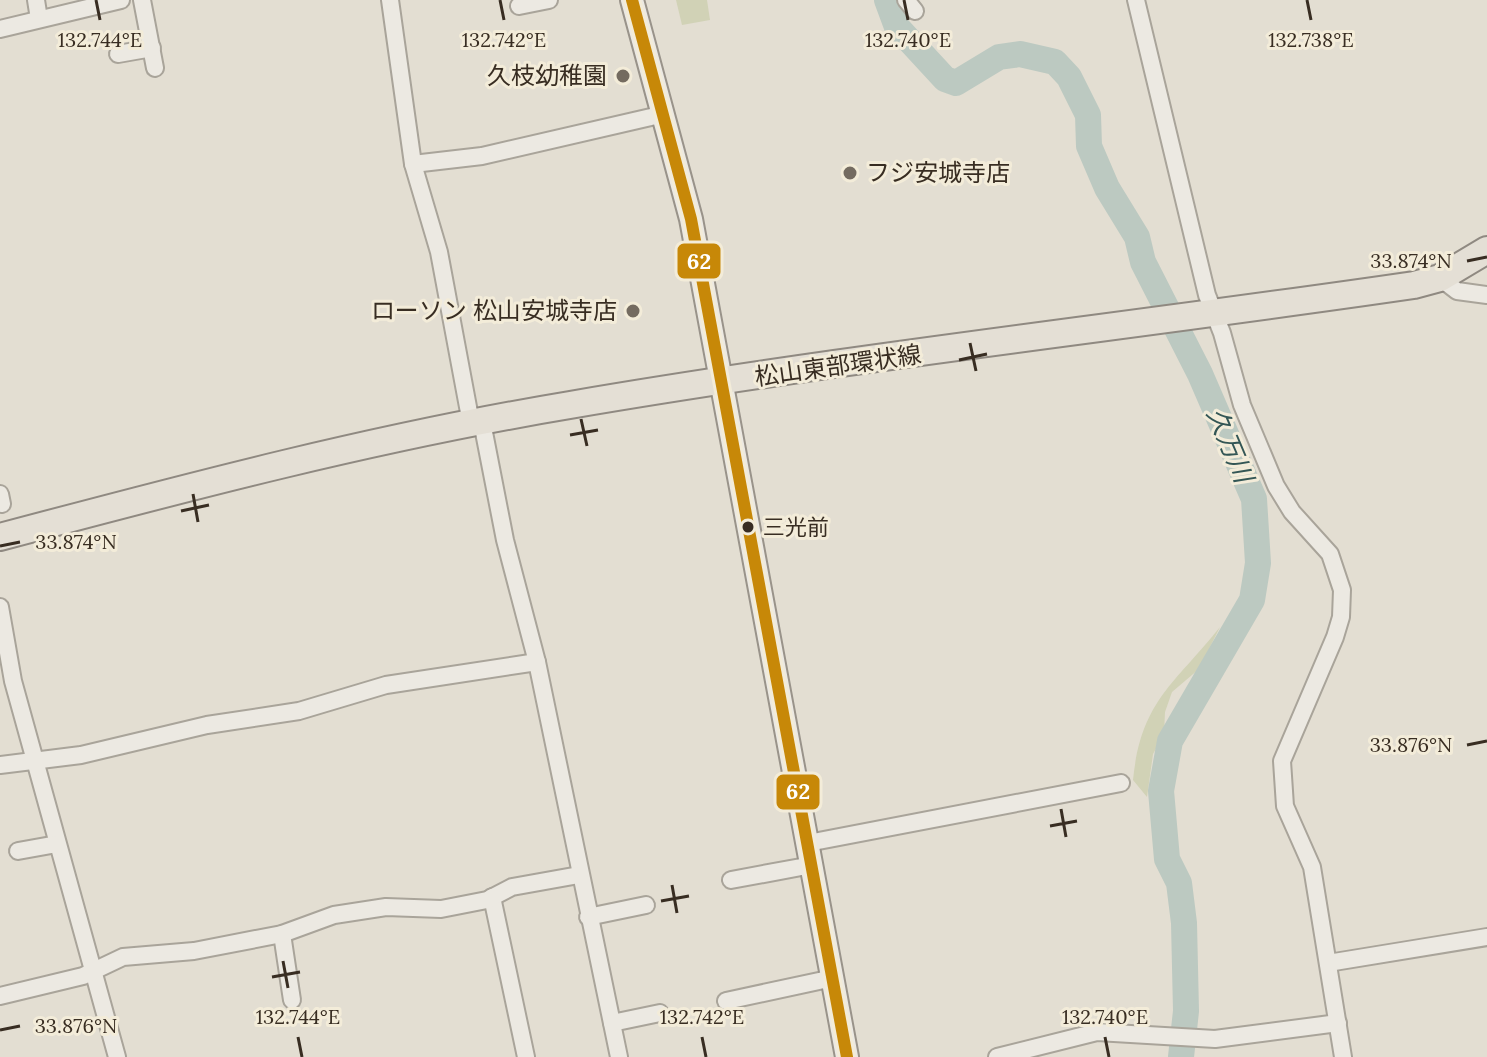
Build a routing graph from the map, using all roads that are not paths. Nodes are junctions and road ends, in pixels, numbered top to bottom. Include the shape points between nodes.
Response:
1 (36, 0) edge
2 (121, 0) edge
3 (142, 0) edge
4 (390, 0) edge
5 (549, 0) edge
6 (632, 0) edge
7 (1136, 0) edge
8 (519, 6) dead end
9 (39, 19) junction
10 (0, 29) edge
11 (152, 48) junction
12 (118, 54) dead end
13 (155, 68) dead end
14 (664, 114) junction
15 (413, 164) junction
16 (1487, 250) edge
17 (1440, 278) junction
18 (1487, 295) edge
19 (1208, 314) junction
20 (721, 382) junction
21 (476, 422) junction
22 (0, 537) edge
23 (1, 618) edge
24 (537, 662) junction
25 (34, 758) junction
26 (0, 765) edge
27 (1121, 783) dead end
28 (57, 844) junction
29 (18, 851) dead end
30 (810, 854) junction
31 (579, 875) junction
32 (731, 880) dead end
33 (492, 897) junction
34 (646, 905) dead end
35 (588, 917) junction
36 (282, 934) junction
37 (1487, 937) edge
38 (1328, 963) junction
39 (92, 972) junction
40 (833, 978) junction
41 (0, 996) edge
42 (292, 1000) dead end
43 (726, 1001) dead end
44 (660, 1013) dead end
45 (612, 1023) junction
46 (1338, 1023) junction
47 (117, 1057) edge
48 (526, 1057) edge
49 (619, 1057) edge
50 (847, 1057) edge
51 (997, 1057) edge
52 (1343, 1057) edge

1 - 9 street
2 - 9 street
3 - 11 street
4 - 15 street
5 - 8 street
6 - 14 main road
7 - 19 street
9 - 10 street
11 - 12 street
11 - 13 street
14 - 15 street via 482,156
14 - 20 main road via 691,219
15 - 21 street via 439,252
16 - 17 main road, 松山東部環状線
17 - 18 street via 1457,291
17 - 19 main road, 松山東部環状線
19 - 20 main road, 松山東部環状線
19 - 38 street via 1276,486 1330,554 1340,576 1341,617 1280,777 1285,806 1312,867
20 - 21 main road, 松山東部環状線
20 - 30 main road
21 - 22 main road, 松山東部環状線 via 269,467
21 - 24 street
23 - 25 street
24 - 25 street via 386,685 299,711 207,725 81,755
24 - 31 street
25 - 26 street
25 - 28 street
27 - 30 street
28 - 29 street
28 - 39 street
30 - 32 street
30 - 40 main road
31 - 33 street via 512,887
31 - 35 street
33 - 36 street via 441,909 386,907 334,915
33 - 48 street
34 - 35 street
35 - 45 street
36 - 39 street via 194,951 123,957
36 - 42 street
37 - 38 street
38 - 46 street
39 - 41 street
39 - 47 street
40 - 43 street
40 - 50 main road
44 - 45 street
45 - 49 street
46 - 51 street via 1197,1038 1097,1032
46 - 52 street

